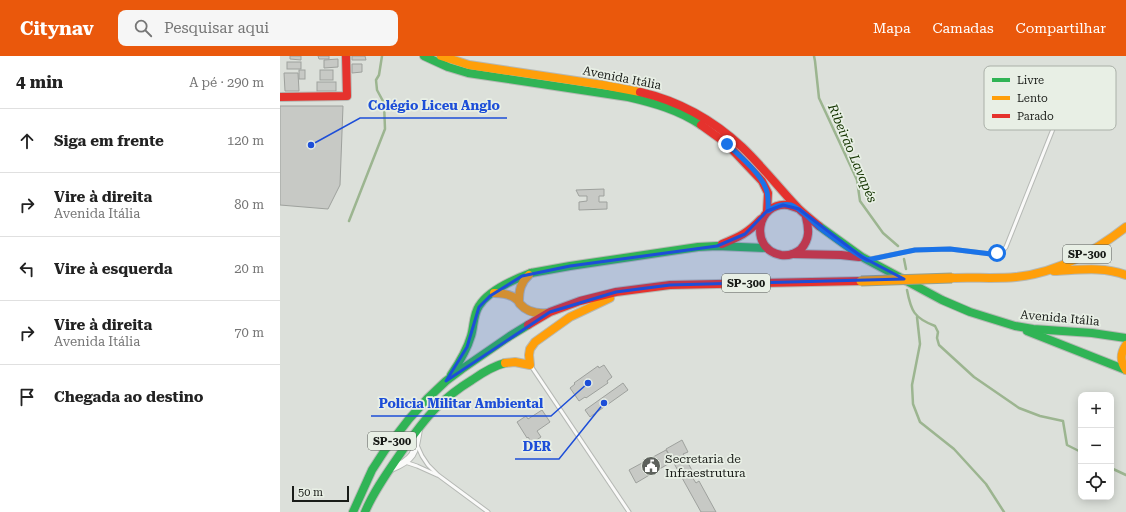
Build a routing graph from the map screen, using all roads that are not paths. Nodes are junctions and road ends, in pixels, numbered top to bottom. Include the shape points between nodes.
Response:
1 (346, 56) edge
2 (424, 56) edge
3 (442, 56) edge
4 (449, 63) junction
5 (280, 97) edge
6 (1053, 130) edge
7 (802, 212) junction
8 (765, 214) junction
9 (1126, 227) edge
10 (717, 246) junction
11 (767, 248) junction
12 (790, 254) junction
13 (864, 258) junction
14 (1043, 272) junction
15 (531, 273) junction
16 (1126, 276) edge
17 (632, 290) junction
18 (494, 293) junction
19 (519, 301) junction
20 (550, 312) junction
21 (1015, 326) junction
22 (1126, 338) edge
23 (1126, 345) edge
24 (530, 365) junction
25 (1126, 370) edge
26 (446, 381) junction
27 (420, 426) junction
28 (417, 445) junction
29 (405, 462) junction
30 (389, 469) junction
31 (438, 475) junction
32 (353, 512) edge
33 (365, 512) edge
34 (488, 512) edge
35 (629, 512) edge

1 - 5 main road via 347,96
2 - 4 main road, Avenida Itália
3 - 4 main road, Avenida Itália
4 - 7 main road, Avenida Itália via 629,89 681,105 711,122 732,138
4 - 8 main road, Avenida Itália via 468,73 628,97 678,112 717,136 759,177 768,196
6 - 13 lane via 1003,251 991,254 950,249 915,250
7 - 8 main road via 783,204 775,206
7 - 12 main road via 809,223 808,239 798,251
7 - 13 main road, Avenida Itália
8 - 10 main road via 745,234
8 - 11 main road via 760,225 760,233
9 - 14 main road, SP-300 via 1096,250
10 - 11 main road
10 - 15 main road
11 - 12 main road via 774,253
12 - 13 main road, Avenida Itália
13 - 21 main road, Avenida Itália via 957,307
14 - 16 main road via 1103,269
14 - 17 main road, SP-300, bridge via 1016,277 676,285
15 - 18 main road
15 - 19 main road via 519,289
17 - 20 main road, SP-300 via 596,297
17 - 24 main road via 580,311 543,336 530,349
18 - 19 main road via 507,295
18 - 26 main road via 479,307 463,357
19 - 20 main road via 532,313
20 - 26 main road, SP-300 via 510,336
21 - 22 main road, Avenida Itália
21 - 25 main road
23 - 25 main road via 1121,357
24 - 27 main road via 514,361 486,371 452,393
24 - 35 lane
26 - 32 main road, SP-300 via 423,404 386,450 372,470
27 - 28 street
27 - 30 main road
28 - 29 street
28 - 31 lane via 425,460
29 - 30 street
29 - 31 lane
30 - 33 main road
31 - 34 lane

